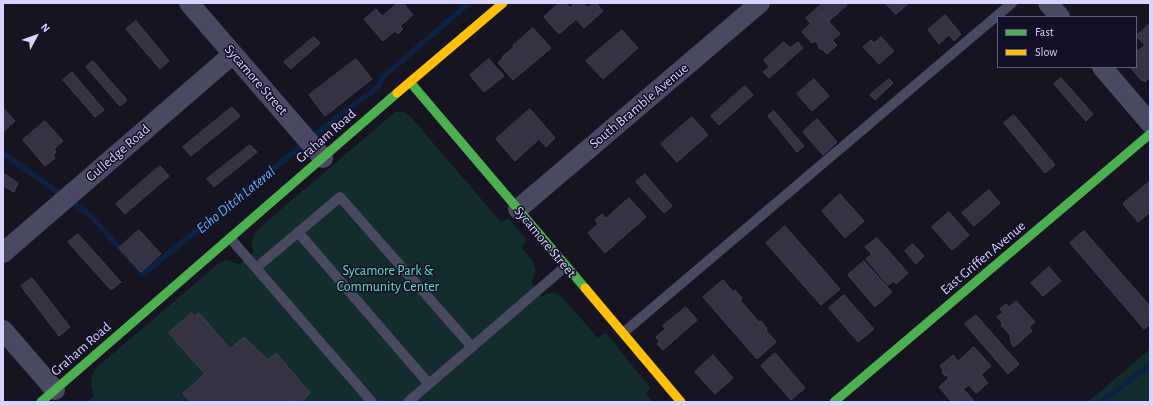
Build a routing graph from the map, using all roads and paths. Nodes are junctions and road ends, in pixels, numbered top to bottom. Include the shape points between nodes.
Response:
1 (189, 3) edge
2 (503, 3) edge
3 (760, 3) edge
4 (1012, 3) edge
5 (1048, 3) edge
6 (1059, 16) edge
7 (233, 54) junction
8 (1103, 68) edge
9 (410, 82) junction
10 (1150, 123) edge
11 (1150, 134) edge
12 (323, 158) junction
13 (518, 209) junction
14 (298, 232) junction
15 (230, 238) junction
16 (3, 253) edge
17 (566, 266) junction
18 (256, 268) junction
19 (3, 330) edge
20 (622, 333) junction
21 (472, 347) junction
22 (429, 384) junction
23 (48, 396) edge
24 (372, 402) edge
25 (408, 402) edge
26 (681, 402) edge
27 (834, 402) edge

1 - 7 street, Sycamore Street
2 - 9 street, Graham Road
3 - 13 street, South Bramble Avenue
4 - 20 lane
5 - 6 street
7 - 12 street, Sycamore Street
7 - 16 street, Gulledge Road
8 - 10 street
9 - 12 street, Graham Road
9 - 13 street, Sycamore Street
11 - 27 street, East Griffen Avenue
12 - 15 street, Graham Road
13 - 17 street, Sycamore Street
14 - 18 lane
14 - 21 lane via 340,196
14 - 22 lane
15 - 18 lane
15 - 23 street, Graham Road
17 - 20 street, Sycamore Street
17 - 21 lane
18 - 24 lane
19 - 23 street
20 - 26 street, Sycamore Street
21 - 22 lane
22 - 25 lane

